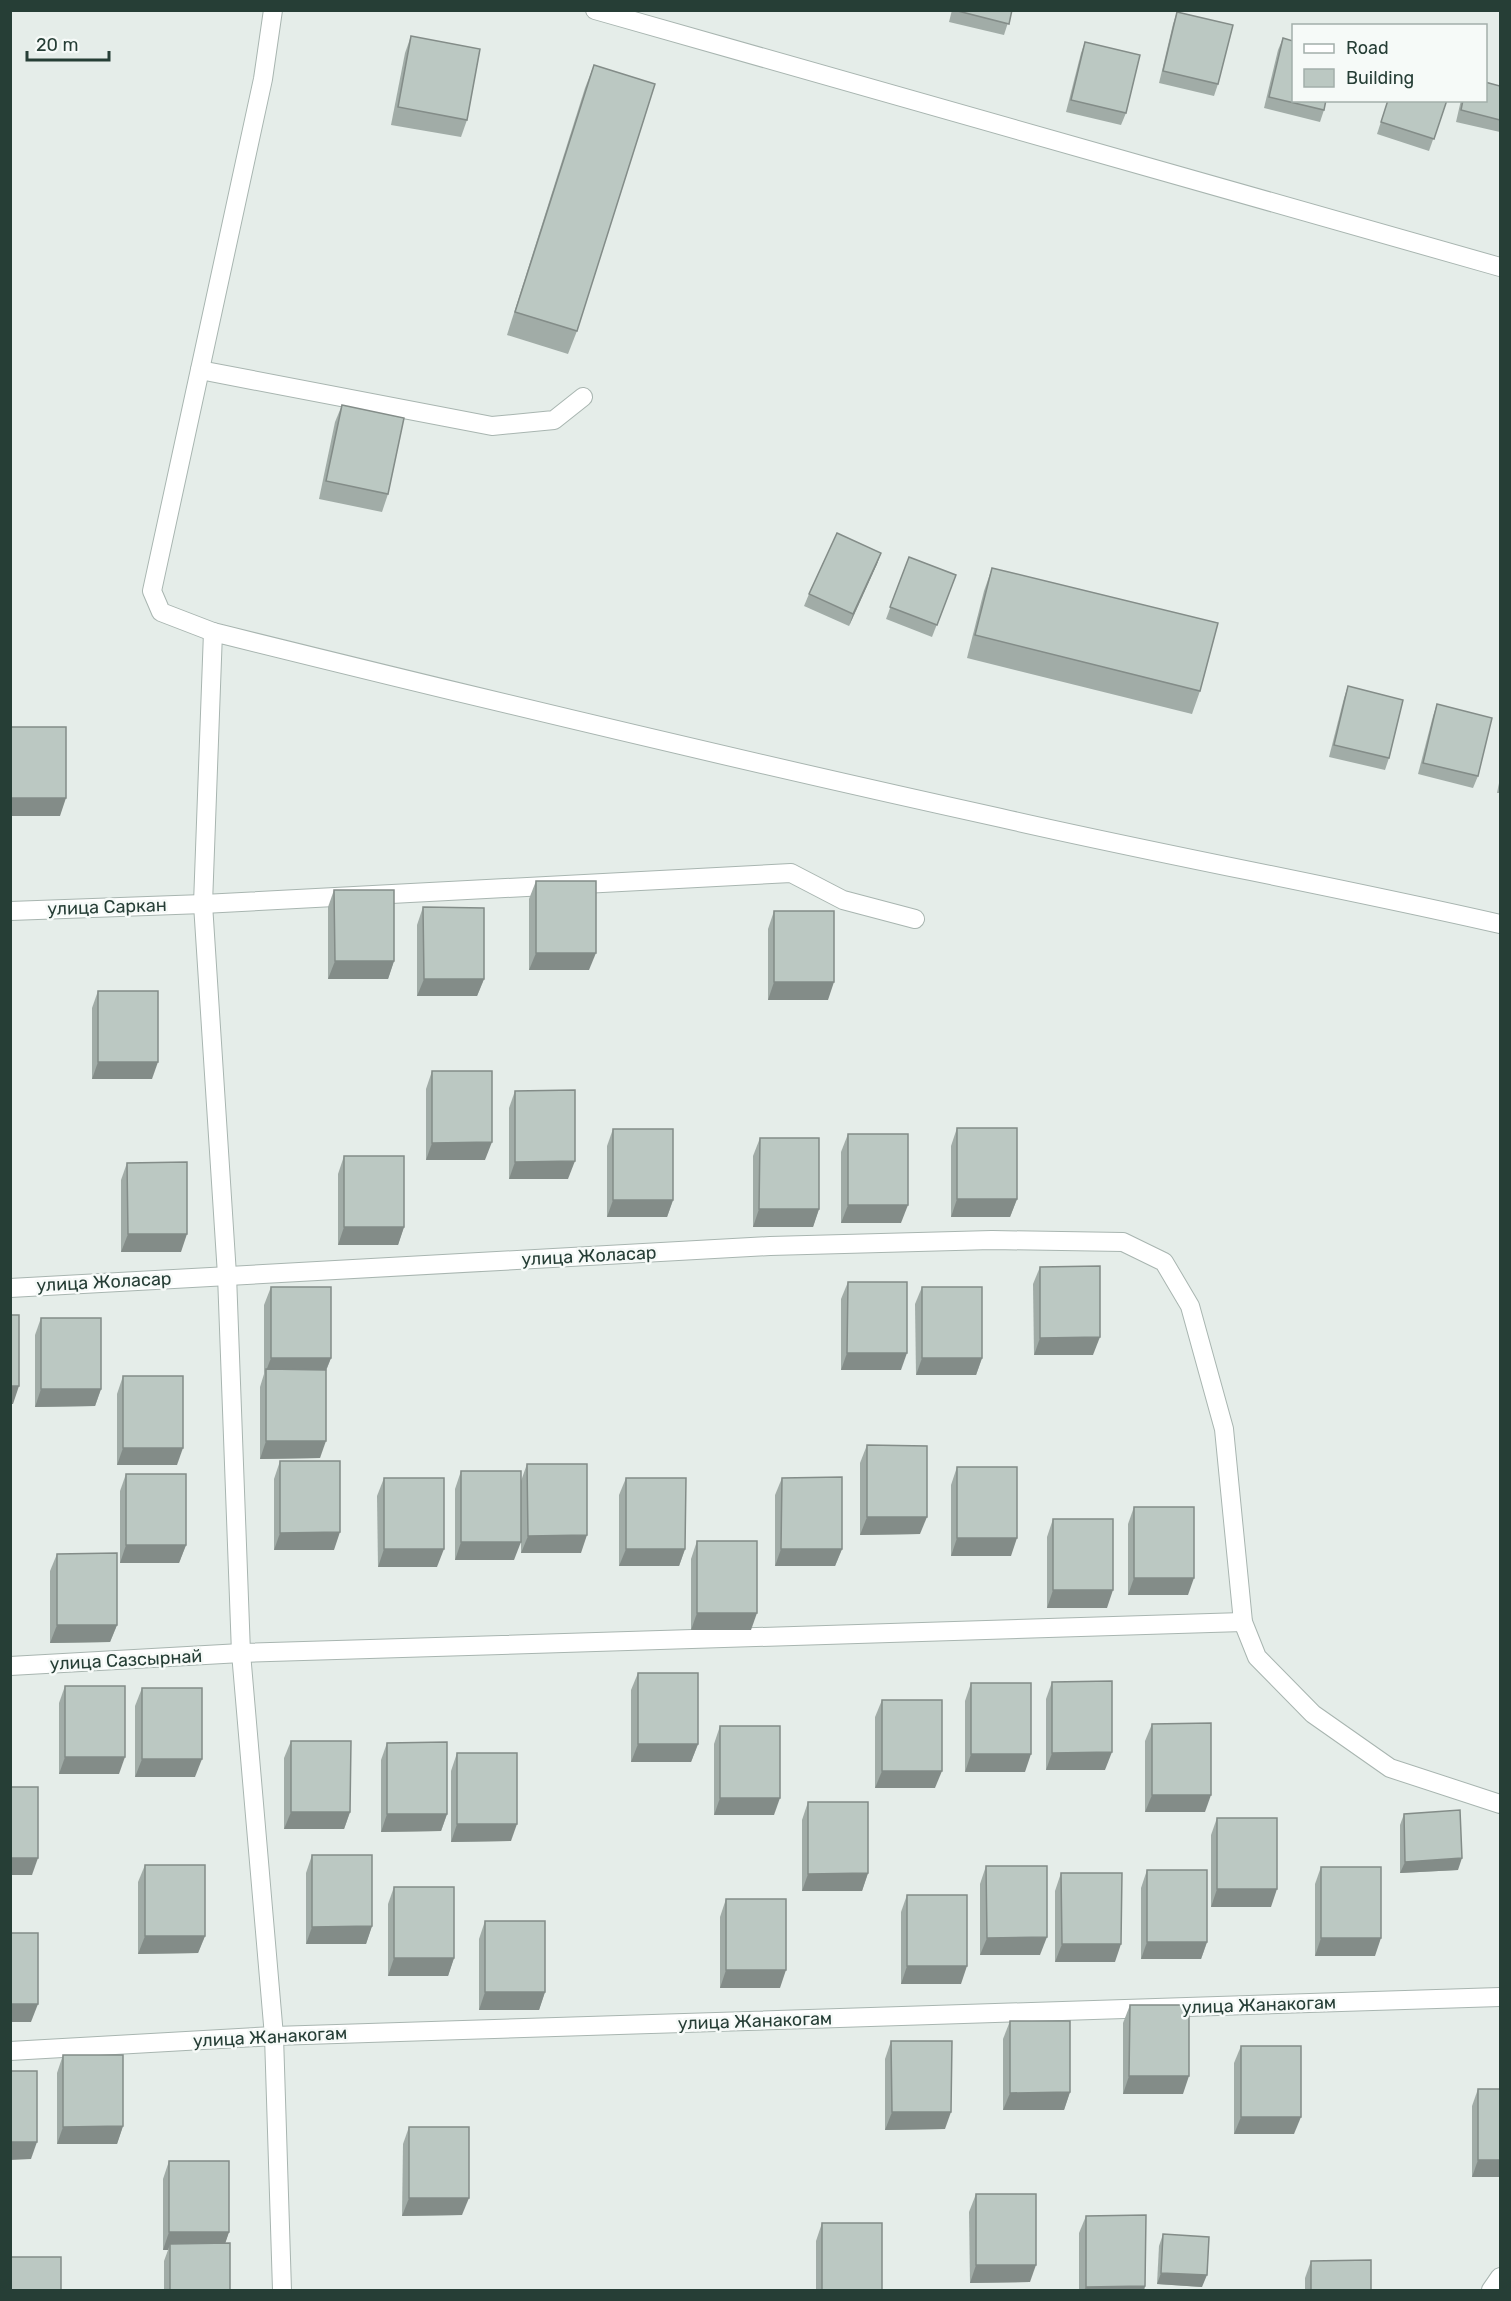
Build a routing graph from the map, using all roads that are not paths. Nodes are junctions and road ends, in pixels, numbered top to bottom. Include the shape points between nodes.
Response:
1 (273, 10) edge
2 (595, 10) edge
3 (1500, 267) edge
4 (200, 370) junction
5 (583, 397) dead end
6 (213, 632) junction
7 (203, 904) junction
8 (10, 911) edge
9 (915, 919) dead end
10 (1500, 924) edge
11 (227, 1275) junction
12 (10, 1288) edge
13 (1243, 1622) junction
14 (241, 1653) junction
15 (10, 1666) edge
16 (1500, 1804) edge
17 (1500, 1997) edge
18 (274, 2036) junction
19 (10, 2051) edge
20 (1500, 2277) edge
21 (282, 2290) edge
22 (1491, 2290) edge

1 - 4 street via 263,79
2 - 3 street
4 - 5 street via 492,426 554,420
4 - 6 street via 152,591 160,612
6 - 7 street
6 - 10 street via 1003,819
7 - 8 street, улица Саркан
7 - 9 street, улица Саркан via 791,873 843,900
7 - 11 street
11 - 12 street, улица Жоласар
11 - 13 street, улица Жоласар via 770,1246 992,1240 1124,1242 1164,1262 1190,1306 1224,1429
11 - 14 street
13 - 14 street, улица Сазсырнай
13 - 16 street via 1257,1656 1313,1713 1390,1768
14 - 15 street, улица Сазсырнай
14 - 18 street
17 - 18 street, улица Жанакогам
18 - 19 street, улица Жанакогам
18 - 21 street
20 - 22 street

